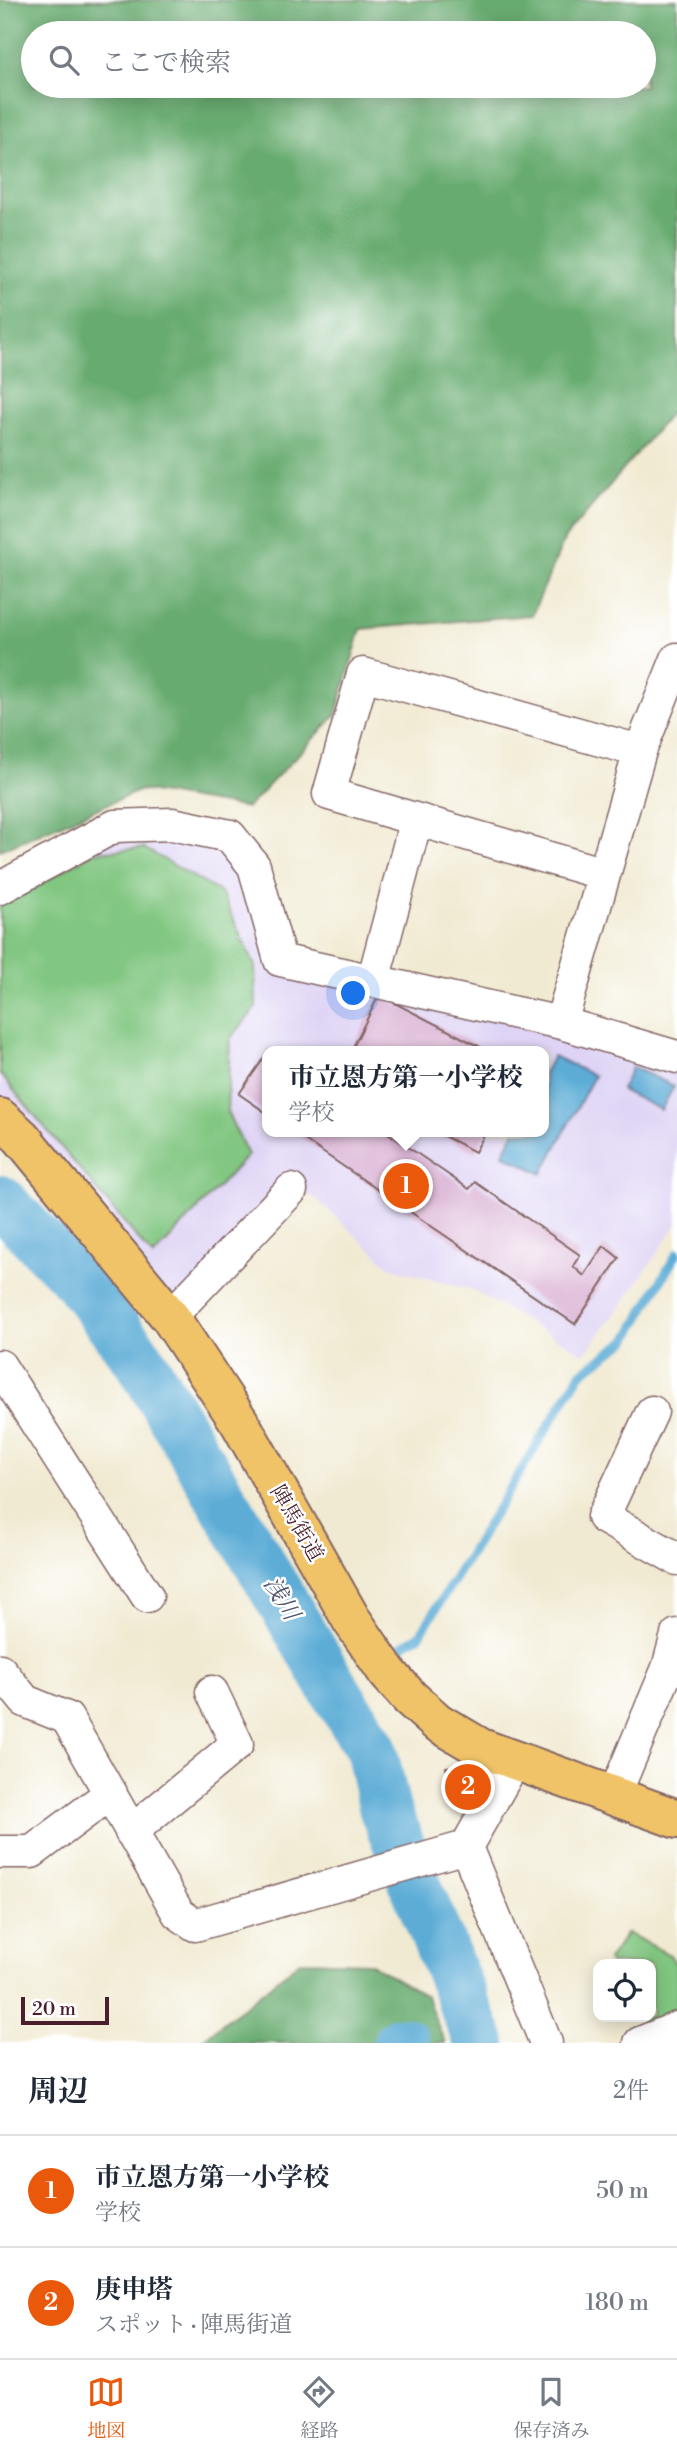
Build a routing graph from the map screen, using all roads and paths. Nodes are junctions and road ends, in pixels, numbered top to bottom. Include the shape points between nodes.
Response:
1 (677, 659) edge
2 (640, 751) junction
3 (416, 820) junction
4 (604, 874) junction
5 (0, 888) edge
6 (373, 981) junction
7 (561, 1023) junction
8 (677, 1057) edge
9 (0, 1118) edge
10 (291, 1190) dead end
11 (170, 1317) junction
12 (0, 1366) edge
13 (652, 1412) dead end
14 (677, 1559) edge
15 (147, 1596) dead end
16 (677, 1635) edge
17 (0, 1670) edge
18 (212, 1692) dead end
19 (437, 1722) junction
20 (514, 1762) junction
21 (111, 1793) junction
22 (614, 1796) junction
23 (677, 1819) edge
24 (131, 1832) junction
25 (459, 1850) junction
26 (0, 1852) edge
27 (677, 2028) edge
28 (546, 2043) edge
29 (640, 2043) edge

1 - 2 street
2 - 3 street via 363,674 329,794
2 - 4 street
3 - 4 street
3 - 6 street
4 - 7 street
5 - 6 street via 115,826 172,824 230,836 254,866 280,960
6 - 7 street
7 - 8 street
9 - 11 main road, 陣馬街道 via 21,1137
10 - 11 street
11 - 19 main road, 陣馬街道 via 240,1423 351,1619 387,1672
12 - 15 street
13 - 14 street via 603,1517
16 - 22 street via 668,1668
17 - 21 street via 25,1701 67,1718
18 - 24 street via 237,1744
19 - 20 main road, 陣馬街道
19 - 25 path
20 - 22 main road, 陣馬街道
20 - 25 street
21 - 24 street
21 - 26 street via 32,1852
22 - 23 main road, 陣馬街道
24 - 25 street via 178,1913 195,1925
25 - 28 street
27 - 29 street

